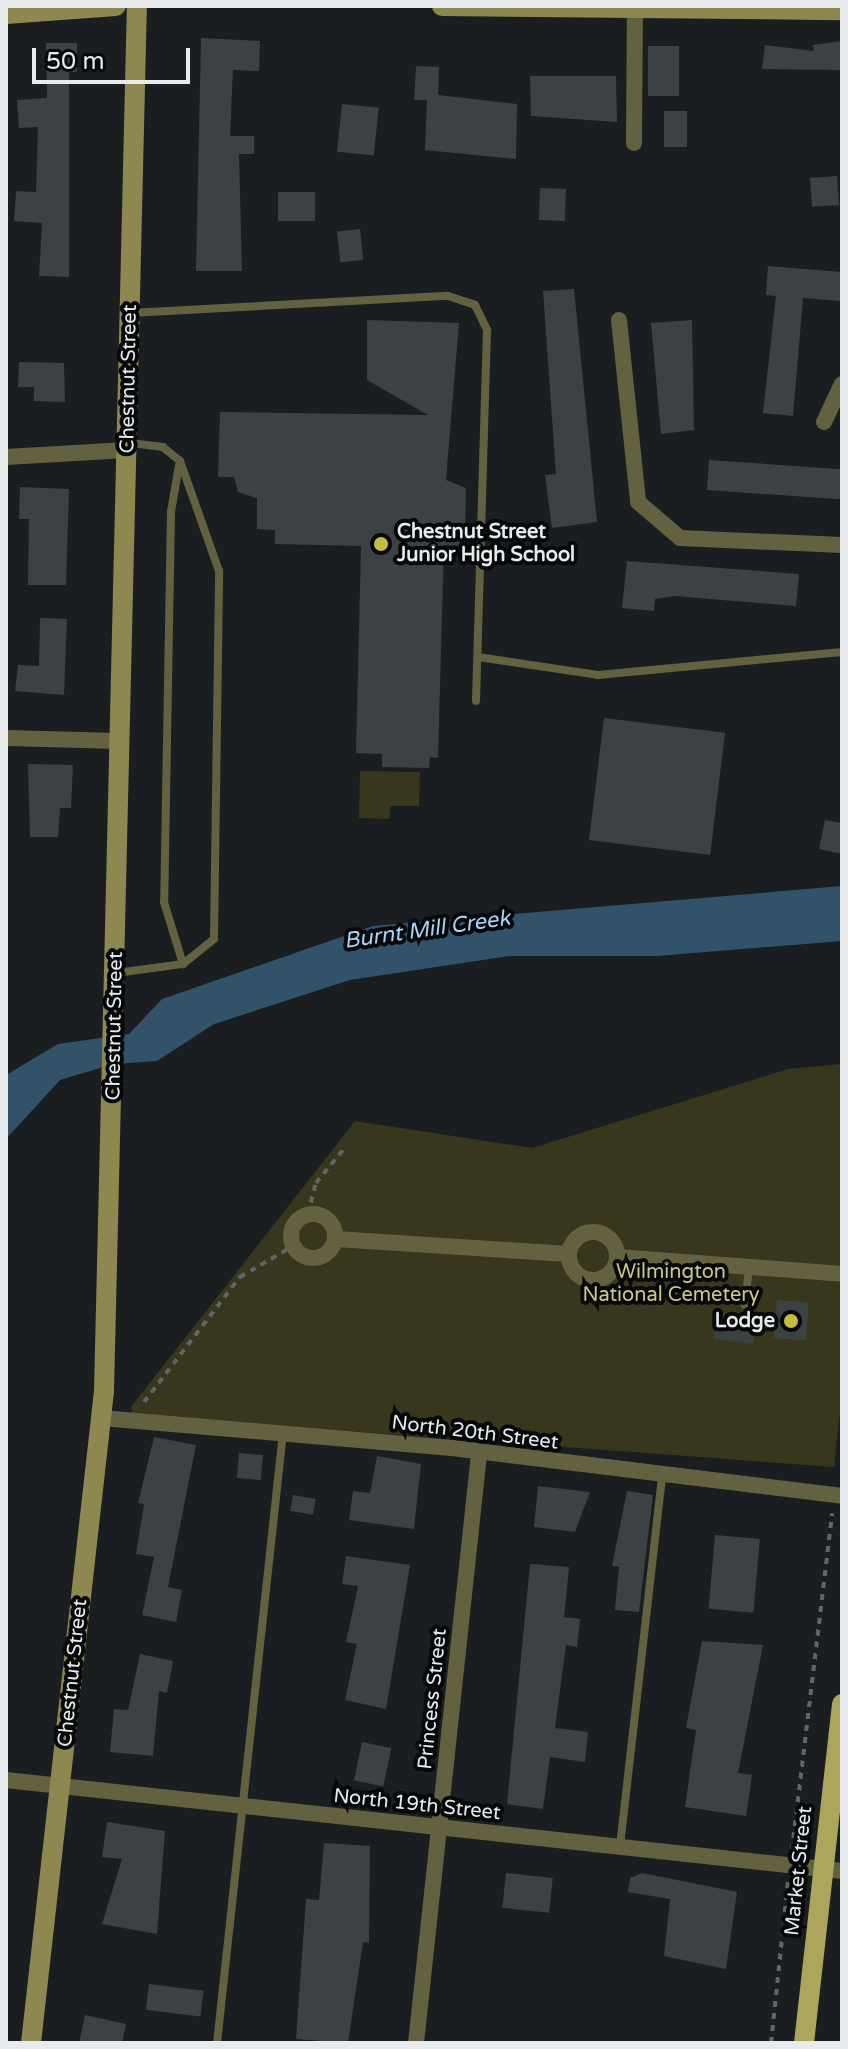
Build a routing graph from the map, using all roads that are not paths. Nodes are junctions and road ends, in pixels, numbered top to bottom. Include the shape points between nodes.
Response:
1 (116, 6) edge
2 (137, 6) edge
3 (442, 6) edge
4 (634, 7) edge
5 (842, 10) edge
6 (6, 14) edge
7 (634, 143) dead end
8 (130, 313) junction
9 (619, 320) dead end
10 (842, 384) edge
11 (824, 422) dead end
12 (127, 446) junction
13 (6, 457) edge
14 (180, 461) junction
15 (842, 545) edge
16 (842, 652) edge
17 (478, 657) junction
18 (476, 701) dead end
19 (6, 738) edge
20 (120, 741) junction
21 (183, 964) junction
22 (116, 973) junction
23 (336, 1239) junction
24 (569, 1254) junction
25 (618, 1257) junction
26 (749, 1267) junction
27 (842, 1274) edge
28 (745, 1305) dead end
29 (102, 1418) junction
30 (283, 1432) junction
31 (479, 1454) junction
32 (662, 1476) junction
33 (839, 1496) edge
34 (842, 1704) edge
35 (6, 1780) edge
36 (60, 1786) junction
37 (241, 1806) junction
38 (439, 1828) junction
39 (620, 1846) junction
40 (833, 1870) edge
41 (31, 2043) edge
42 (217, 2043) edge
43 (416, 2043) edge
44 (804, 2043) edge

1 - 6 street
2 - 8 street, Chestnut Street
3 - 4 street
4 - 5 street
4 - 7 street
8 - 12 street, Chestnut Street
8 - 17 lane via 448,296 475,305 487,330
9 - 15 street via 638,502 680,538
10 - 11 street
12 - 13 street
12 - 14 lane via 155,444
12 - 20 street, Chestnut Street
14 - 21 lane via 171,512 164,902
14 - 21 lane via 221,588 214,939
16 - 17 lane via 598,675
17 - 18 lane
19 - 20 street
20 - 22 street, Chestnut Street
21 - 22 lane
22 - 29 street, Chestnut Street
23 - 23 street via 328,1219 308,1214 293,1227 293,1246 317,1258
23 - 24 street
24 - 25 street via 573,1269 592,1280 612,1271
24 - 25 street via 576,1238 591,1231 613,1241
25 - 26 street
26 - 27 street
26 - 28 lane
29 - 30 street, North 20th Street
29 - 36 street, Chestnut Street
30 - 31 street, North 20th Street
30 - 37 lane
31 - 32 street, North 20th Street
31 - 38 street, Princess Street
32 - 33 street, North 20th Street
32 - 39 lane
34 - 40 main road, Market Street
35 - 36 street, North 19th Street
36 - 37 street, North 19th Street
36 - 41 street, Chestnut Street
37 - 38 street, North 19th Street
37 - 42 lane
38 - 39 street, North 19th Street
38 - 43 street, Princess Street
39 - 40 street, North 19th Street
40 - 44 main road, Market Street

